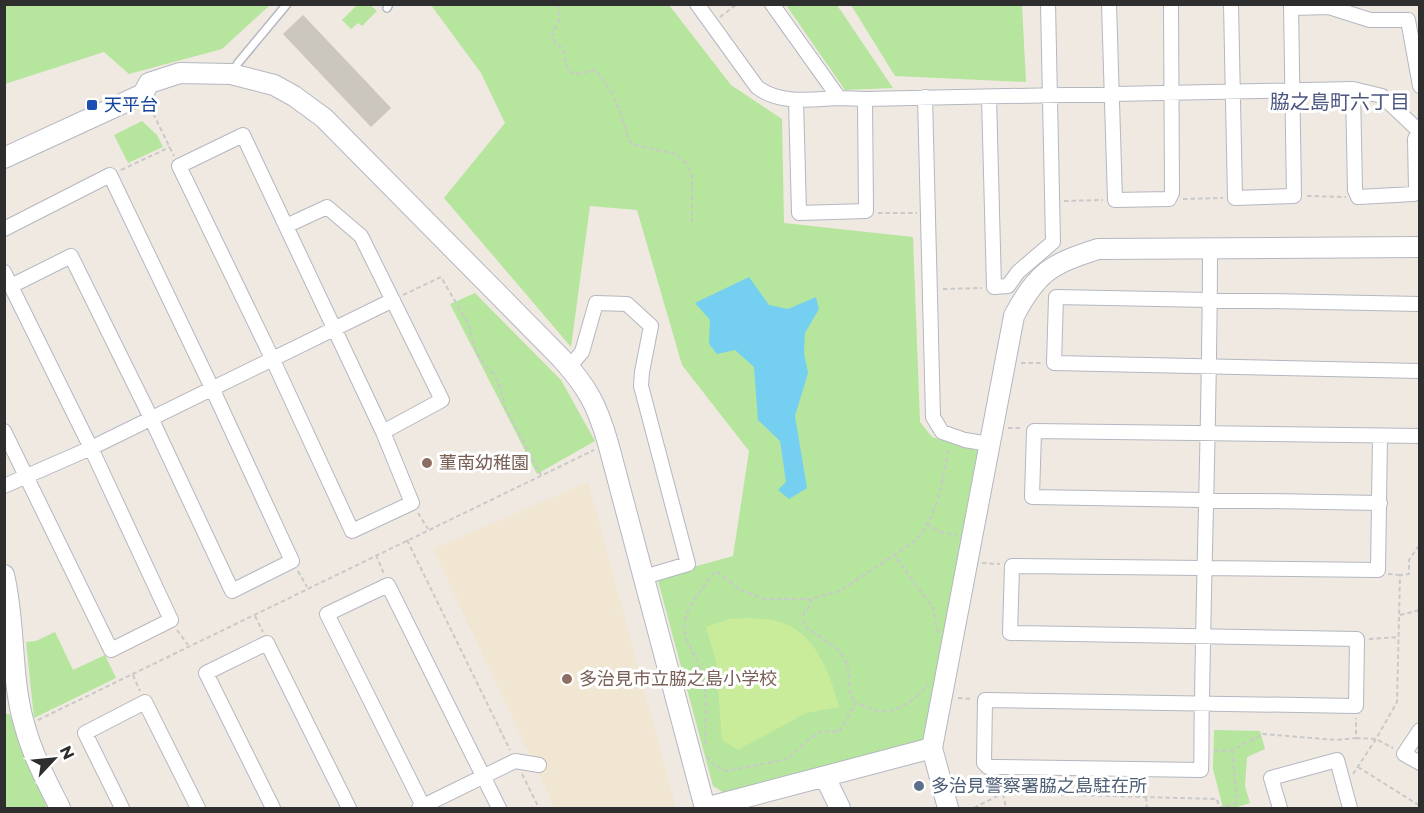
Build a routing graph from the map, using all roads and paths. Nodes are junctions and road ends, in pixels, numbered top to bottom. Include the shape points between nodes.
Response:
1 (287, 4) edge
2 (558, 4) edge
3 (698, 4) edge
4 (737, 4) edge
5 (772, 4) edge
6 (1048, 4) edge
7 (1109, 4) edge
8 (1171, 4) edge
9 (1231, 4) edge
10 (1292, 6) edge
11 (710, 24) junction
12 (231, 74) junction
13 (1419, 86) edge
14 (1353, 89) junction
15 (1293, 90) junction
16 (1234, 92) junction
17 (1172, 93) junction
18 (143, 94) junction
19 (1050, 94) junction
20 (1111, 94) junction
21 (989, 96) junction
22 (926, 97) junction
23 (839, 98) junction
24 (865, 99) junction
25 (796, 100) junction
26 (1419, 132) edge
27 (170, 147) junction
28 (4, 158) edge
29 (179, 166) junction
30 (110, 175) junction
31 (1294, 196) junction
32 (1358, 197) junction
33 (1235, 198) junction
34 (1115, 200) junction
35 (1168, 200) junction
36 (1053, 202) junction
37 (866, 211) junction
38 (929, 213) junction
39 (692, 223) dead end
40 (286, 226) junction
41 (4, 230) edge
42 (1210, 247) junction
43 (1419, 247) edge
44 (4, 272) edge
45 (11, 286) junction
46 (994, 287) junction
47 (929, 290) junction
48 (1210, 298) junction
49 (393, 300) junction
50 (1419, 304) edge
51 (333, 329) junction
52 (272, 358) junction
53 (1005, 363) junction
54 (1054, 363) junction
55 (569, 367) junction
56 (1208, 367) junction
57 (1419, 371) edge
58 (213, 388) junction
59 (151, 418) junction
60 (4, 431) edge
61 (1034, 431) junction
62 (383, 432) junction
63 (1207, 434) junction
64 (951, 436) junction
65 (991, 436) junction
66 (1380, 436) junction
67 (1419, 436) edge
68 (608, 443) junction
69 (91, 448) junction
70 (25, 475) junction
71 (541, 475) junction
72 (4, 486) edge
73 (1207, 501) junction
74 (412, 503) junction
75 (1380, 503) junction
76 (927, 524) junction
77 (428, 530) junction
78 (972, 537) junction
79 (407, 540) junction
80 (1419, 544) edge
81 (376, 555) junction
82 (894, 555) junction
83 (292, 561) junction
84 (967, 561) junction
85 (1012, 566) junction
86 (1206, 569) junction
87 (4, 575) edge
88 (644, 577) junction
89 (388, 585) junction
90 (308, 588) junction
91 (811, 599) junction
92 (1419, 610) edge
93 (255, 614) junction
94 (1400, 615) junction
95 (171, 620) junction
96 (1204, 636) junction
97 (1398, 637) junction
98 (939, 638) dead end
99 (1358, 639) junction
100 (267, 643) junction
101 (188, 646) junction
102 (132, 674) junction
103 (931, 678) dead end
104 (943, 696) junction
105 (985, 700) junction
106 (145, 702) junction
107 (856, 703) junction
108 (1202, 704) junction
109 (1356, 706) junction
110 (24, 726) junction
111 (1419, 730) edge
112 (1356, 738) junction
113 (1376, 739) junction
114 (932, 748) junction
115 (1232, 750) junction
116 (1202, 752) junction
117 (1404, 754) junction
118 (516, 761) junction
119 (1419, 764) edge
120 (539, 765) dead end
121 (1358, 767) junction
122 (997, 768) junction
123 (483, 776) junction
124 (825, 777) junction
125 (1344, 786) junction
126 (1003, 793) junction
127 (1146, 797) junction
128 (1419, 806) edge
129 (60, 808) edge
130 (122, 808) edge
131 (198, 808) edge
132 (273, 808) edge
133 (349, 808) edge
134 (422, 808) edge
135 (499, 808) edge
136 (539, 808) edge
137 (705, 808) edge
138 (825, 808) edge
139 (840, 808) edge
140 (948, 808) edge
141 (974, 808) edge
142 (1006, 808) edge
143 (1147, 808) edge
144 (1219, 808) edge
145 (1280, 808) edge
146 (1350, 808) edge

1 - 12 lane
2 - 39 path via 560,23 552,31 570,72 595,70 607,83 629,140 635,145 676,154 686,163 692,176
3 - 11 street
4 - 11 path
5 - 23 street
6 - 19 street
7 - 20 street
8 - 17 street
9 - 16 street
10 - 13 street via 1329,7 1370,20 1407,20
10 - 15 street
11 - 25 street via 757,87 765,94
12 - 18 street via 180,73 149,83
12 - 55 street via 274,85 324,118
14 - 15 street
14 - 26 street via 1382,96
14 - 32 street
15 - 16 street
15 - 31 street
16 - 17 street
16 - 33 street
17 - 20 street
17 - 35 street via 1172,193
18 - 27 path
18 - 28 street
19 - 20 street
19 - 21 street
19 - 36 street
20 - 34 street
21 - 22 street
21 - 46 street
22 - 24 street
22 - 38 street
23 - 24 street
23 - 25 street
24 - 37 street
25 - 37 street via 799,213
26 - 32 street via 1415,139 1414,194
27 - 29 path
27 - 30 path
29 - 40 street via 243,135
29 - 52 street
30 - 41 street
30 - 58 street
31 - 32 path
31 - 33 street
33 - 35 path
34 - 35 street
34 - 36 path
36 - 46 street via 1053,242 1018,272 1008,286
37 - 38 path
38 - 47 street
40 - 49 street via 327,207 361,236
40 - 51 street
42 - 43 street
42 - 48 street
42 - 53 street via 1098,249 1065,260 1044,273 1027,292 1014,316
44 - 45 street
45 - 59 street via 71,256
45 - 69 street
46 - 47 path
47 - 64 street via 933,417 942,432
48 - 50 street
48 - 54 street via 1056,297
48 - 56 street
49 - 51 street
49 - 62 street via 442,400
49 - 71 path via 441,277 469,324 474,346 497,380 505,407
51 - 52 street
51 - 62 street
52 - 58 street
52 - 74 street via 352,531
53 - 54 path
53 - 65 street
54 - 56 street
55 - 68 street via 584,384
55 - 88 street via 582,352 596,303 627,304 651,326 642,392 688,564
56 - 57 street
56 - 63 street
58 - 59 street
58 - 83 street
59 - 69 street
59 - 83 street via 232,591
60 - 70 street
61 - 63 street
61 - 65 path via 1026,428
61 - 73 street via 1032,497
62 - 74 street
63 - 66 street
63 - 73 street
64 - 65 street
64 - 76 path via 937,501
65 - 78 street
66 - 67 street
66 - 75 street
68 - 71 path
68 - 88 street
69 - 70 street
69 - 95 street
70 - 72 street
70 - 95 street via 111,650
71 - 77 path
73 - 75 street
73 - 86 street
74 - 77 path
75 - 86 street via 1378,570
76 - 78 path via 939,532
76 - 82 path via 918,537
77 - 79 path
78 - 84 street
79 - 81 path
79 - 118 path
80 - 94 path via 1409,560 1409,574 1400,575
81 - 89 path
81 - 90 path
82 - 91 path via 840,591
82 - 98 path via 933,608
83 - 90 path
84 - 85 path
84 - 104 street
85 - 86 street
85 - 96 street via 1010,633
86 - 96 street
87 - 110 street
88 - 137 street
89 - 123 street
89 - 134 street via 327,614
90 - 93 path
91 - 107 path via 804,612 804,624 827,639 846,663 850,695
91 - 107 path via 765,599 741,590 716,571 694,600 686,617 686,638 704,682 708,757 726,771 788,759 822,731 839,732
92 - 94 path
93 - 100 path
93 - 101 path
94 - 97 path
95 - 101 path
96 - 99 street
96 - 108 street
97 - 99 path
97 - 113 path via 1397,702
99 - 109 street
100 - 132 street via 206,673
100 - 133 street
101 - 102 path
102 - 106 path
102 - 110 path
103 - 107 path via 914,699 896,709 880,712
104 - 105 path
104 - 114 street
105 - 108 street
105 - 122 street via 984,763
106 - 130 street via 85,733
106 - 131 street
108 - 109 street
108 - 116 street
109 - 112 path
110 - 129 street
111 - 117 street
112 - 113 path
112 - 115 path via 1263,735
113 - 117 path
113 - 121 path
114 - 124 street
114 - 140 street
115 - 116 path
115 - 144 path via 1237,803
116 - 122 street via 1202,770
117 - 119 street
118 - 120 street
118 - 123 street
118 - 136 path
121 - 125 path
121 - 128 path
122 - 126 path
123 - 134 street
123 - 135 street
124 - 137 street
124 - 138 street
124 - 139 street
125 - 145 street via 1337,760 1271,778
125 - 146 street
126 - 127 path
126 - 141 path
126 - 142 path
127 - 143 path
127 - 144 path via 1217,799

